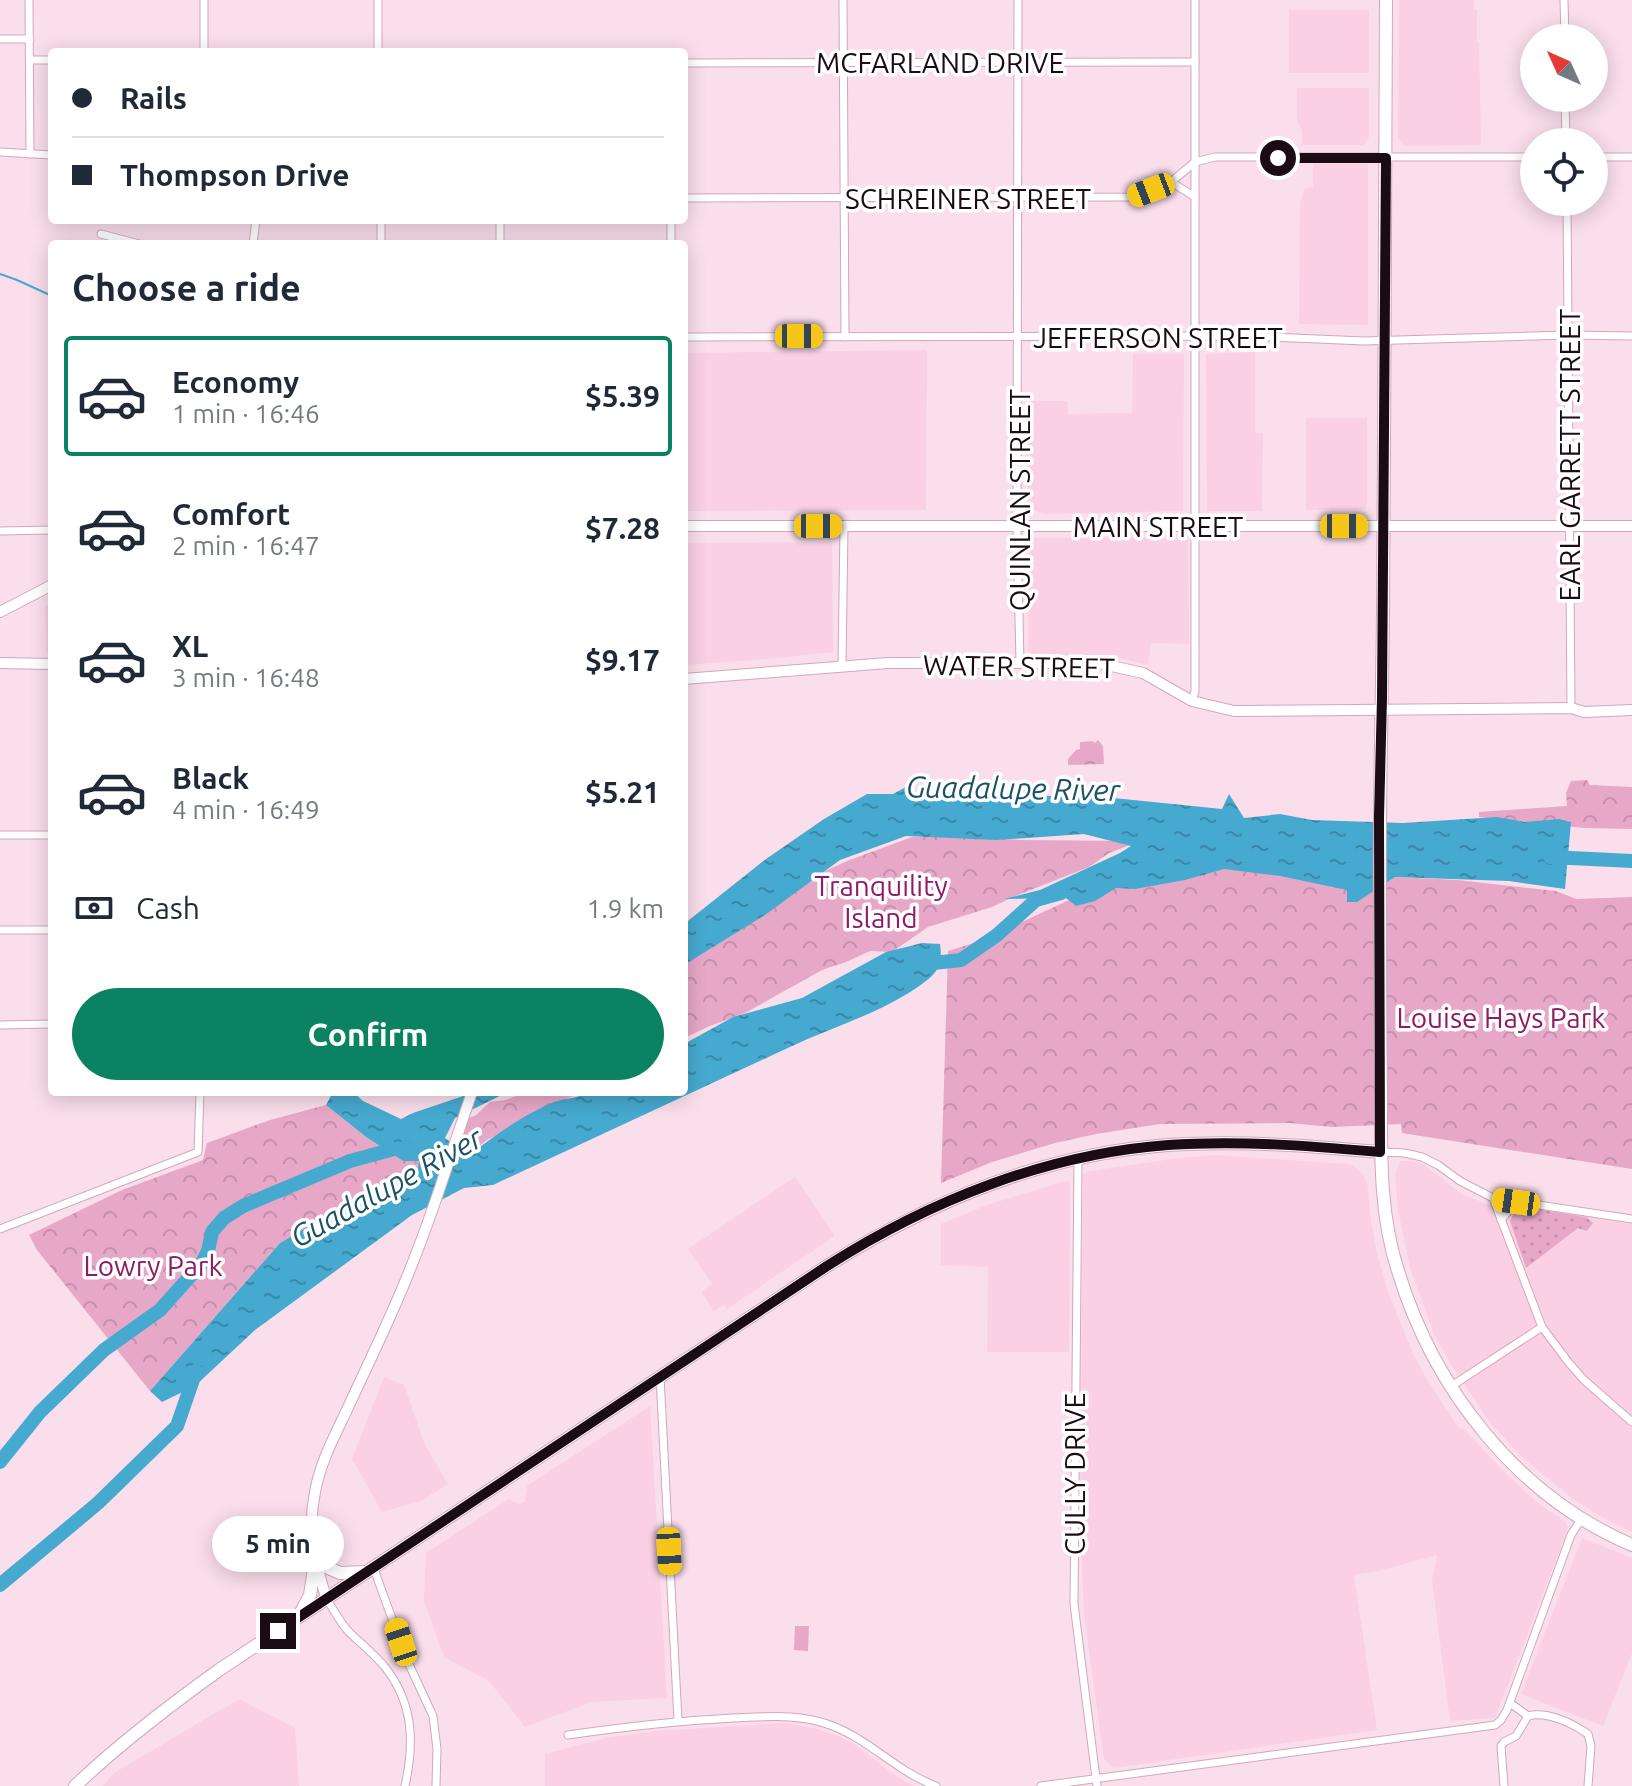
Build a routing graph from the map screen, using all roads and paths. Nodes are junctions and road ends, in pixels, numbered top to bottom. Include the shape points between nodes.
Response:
1 (29, 0) edge
2 (204, 0) edge
3 (378, 0) edge
4 (843, 0) edge
5 (1018, 0) edge
6 (1195, 0) edge
7 (1386, 0) edge
8 (1564, 0) edge
9 (1565, 24) edge
10 (0, 39) edge
11 (30, 39) junction
12 (204, 48) edge
13 (378, 48) edge
14 (30, 60) junction
15 (48, 60) edge
16 (843, 62) junction
17 (1019, 62) junction
18 (1195, 62) junction
19 (688, 63) edge
20 (0, 152) edge
21 (30, 154) junction
22 (48, 155) edge
23 (1520, 157) edge
24 (1608, 157) edge
25 (1632, 157) edge
26 (1386, 158) junction
27 (1195, 162) junction
28 (1171, 182) junction
29 (1195, 197) junction
30 (688, 198) edge
31 (843, 198) junction
32 (1018, 199) junction
33 (1567, 216) edge
34 (101, 234) dead end
35 (124, 240) edge
36 (1569, 335) junction
37 (1018, 336) junction
38 (1195, 336) junction
39 (1632, 336) edge
40 (688, 337) edge
41 (845, 337) junction
42 (1384, 341) junction
43 (688, 526) edge
44 (844, 526) junction
45 (1017, 526) junction
46 (1196, 526) junction
47 (1383, 526) junction
48 (1570, 526) junction
49 (1632, 526) edge
50 (48, 530) edge
51 (0, 531) edge
52 (48, 587) edge
53 (0, 612) edge
54 (0, 663) edge
55 (1020, 663) junction
56 (48, 664) edge
57 (842, 666) junction
58 (688, 679) edge
59 (1192, 701) junction
60 (1571, 708) junction
61 (1382, 710) junction
62 (1632, 710) edge
63 (0, 835) edge
64 (48, 835) edge
65 (0, 930) edge
66 (48, 930) edge
67 (48, 1024) edge
68 (0, 1025) edge
69 (200, 1096) edge
70 (471, 1096) edge
71 (1380, 1152) junction
72 (1078, 1160) junction
73 (1493, 1198) junction
74 (1516, 1202) junction
75 (1632, 1219) edge
76 (1501, 1220) junction
77 (0, 1229) edge
78 (1542, 1327) junction
79 (660, 1377) junction
80 (1450, 1387) junction
81 (1632, 1422) edge
82 (1582, 1518) junction
83 (1632, 1545) edge
84 (315, 1562) junction
85 (372, 1570) junction
86 (327, 1600) junction
87 (297, 1619) junction
88 (1510, 1703) junction
89 (1528, 1716) junction
90 (678, 1720) junction
91 (568, 1735) dead end
92 (1096, 1782) edge
93 (75, 1786) edge
94 (405, 1786) edge
95 (436, 1786) edge
96 (936, 1786) edge
97 (1041, 1786) edge
98 (1504, 1786) edge
99 (1588, 1786) edge

1 - 11 street
2 - 12 street
3 - 13 street
4 - 16 street
5 - 17 street, QUINLAN STREET
6 - 18 street
7 - 26 main road
8 - 9 street
10 - 11 street
11 - 14 street
14 - 15 street
14 - 21 street
16 - 17 street, MCFARLAND DRIVE
16 - 19 street, MCFARLAND DRIVE
16 - 31 street
17 - 18 street, MCFARLAND DRIVE
17 - 32 street, QUINLAN STREET
18 - 27 street
20 - 21 street
21 - 22 street
23 - 26 street
24 - 25 street
26 - 27 street via 1215,157
26 - 42 main road
27 - 28 street, SCHREINER STREET
27 - 29 street
28 - 29 street
28 - 32 street, SCHREINER STREET via 1132,197
29 - 38 street
30 - 31 street, SCHREINER STREET
31 - 32 street, SCHREINER STREET
31 - 41 street
32 - 37 street, QUINLAN STREET
33 - 36 street, EARL GARRETT STREET
34 - 35 street
36 - 39 street, JEFFERSON STREET
36 - 42 street, JEFFERSON STREET
36 - 48 street, EARL GARRETT STREET
37 - 38 street, JEFFERSON STREET
37 - 41 street, JEFFERSON STREET
37 - 45 street, QUINLAN STREET
38 - 42 street, JEFFERSON STREET
38 - 46 street
40 - 41 street, JEFFERSON STREET
42 - 47 main road
43 - 44 street, MAIN STREET
44 - 45 street, MAIN STREET
44 - 57 street
45 - 46 street, MAIN STREET
45 - 55 street, QUINLAN STREET
46 - 47 street, MAIN STREET
46 - 59 street
47 - 48 street, MAIN STREET
47 - 61 main road
48 - 49 street, MAIN STREET
48 - 60 street, EARL GARRETT STREET
50 - 51 street
52 - 53 street
54 - 56 street
55 - 57 street, WATER STREET
55 - 59 street, WATER STREET via 1124,667
57 - 58 street, WATER STREET
59 - 61 street, WATER STREET via 1234,711
60 - 61 street, WATER STREET
60 - 62 street, WATER STREET
61 - 71 main road
63 - 64 street
65 - 66 street
67 - 68 street
69 - 77 street via 198,1152
70 - 84 street via 421,1242 321,1468 311,1524
71 - 72 main road via 1219,1143 1144,1148
71 - 73 street via 1422,1157
71 - 80 main road via 1397,1271 1426,1345
72 - 79 main road via 988,1185 889,1229
72 - 92 street, CULLY DRIVE via 1074,1604
73 - 74 street
73 - 76 street
74 - 75 street
74 - 76 street
76 - 78 street
78 - 80 street
78 - 81 street via 1584,1380
79 - 85 main road
79 - 90 street
80 - 82 main road via 1511,1462
82 - 83 main road
82 - 88 street via 1571,1535
84 - 85 main road via 340,1573
84 - 86 street
84 - 87 main road via 310,1595
85 - 86 main road
85 - 95 street via 433,1716
86 - 87 main road
86 - 94 street via 398,1688 411,1733
87 - 93 main road via 167,1708
88 - 89 street
88 - 92 street via 1495,1725
89 - 98 street via 1516,1736 1501,1746
89 - 99 street via 1547,1716 1588,1734
90 - 91 street
90 - 96 street via 813,1720 845,1731 905,1772
92 - 97 street

